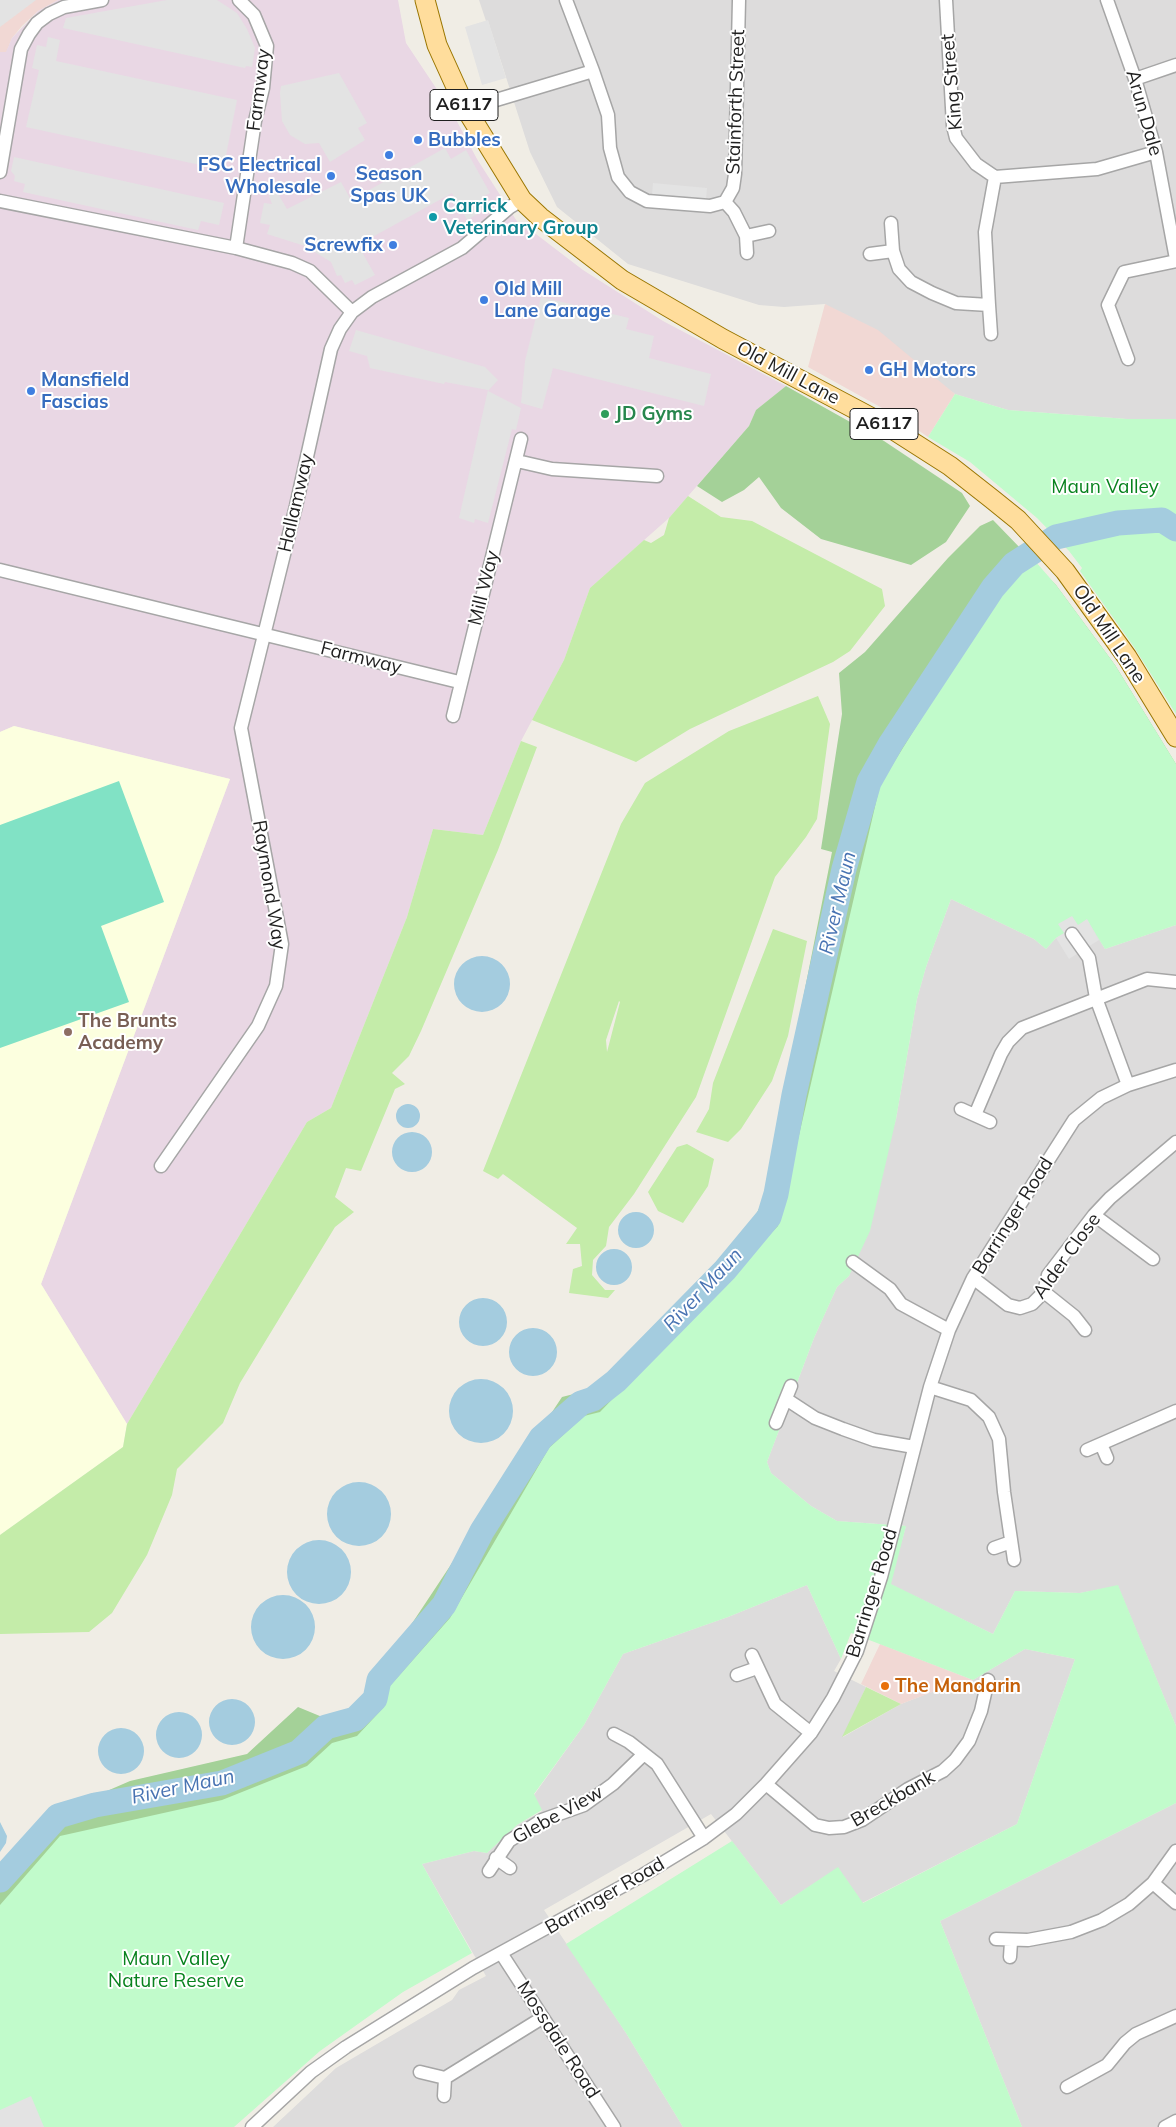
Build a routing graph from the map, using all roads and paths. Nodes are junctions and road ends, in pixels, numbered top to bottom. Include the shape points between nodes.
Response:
1 (102, 0) edge
2 (239, 0) edge
3 (425, 0) edge
4 (566, 0) edge
5 (739, 0) edge
6 (946, 0) edge
7 (1108, 0) edge
8 (1176, 65) edge
9 (593, 71) junction
10 (1135, 79) junction
11 (466, 110) junction
12 (1156, 152) junction
13 (0, 172) edge
14 (996, 177) junction
15 (522, 200) junction
16 (0, 201) edge
17 (725, 202) junction
18 (891, 223) dead end
19 (769, 230) dead end
20 (746, 236) junction
21 (236, 248) junction
22 (892, 251) junction
23 (748, 253) dead end
24 (870, 254) dead end
25 (1176, 260) edge
26 (989, 305) junction
27 (352, 312) junction
28 (991, 334) dead end
29 (1128, 359) dead end
30 (521, 439) dead end
31 (517, 461) junction
32 (657, 476) dead end
33 (0, 570) edge
34 (264, 633) junction
35 (460, 682) junction
36 (453, 716) dead end
37 (1176, 737) edge
38 (1072, 934) dead end
39 (1176, 982) edge
40 (1096, 998) junction
41 (1176, 1070) edge
42 (1128, 1085) junction
43 (961, 1109) dead end
44 (975, 1115) junction
45 (990, 1122) dead end
46 (1176, 1142) edge
47 (161, 1166) dead end
48 (1094, 1215) junction
49 (1153, 1259) dead end
50 (853, 1262) dead end
51 (973, 1278) junction
52 (1044, 1292) junction
53 (948, 1330) junction
54 (1085, 1330) dead end
55 (791, 1386) dead end
56 (930, 1387) junction
57 (786, 1399) junction
58 (1176, 1411) edge
59 (776, 1423) dead end
60 (1101, 1444) junction
61 (914, 1447) junction
62 (1087, 1450) dead end
63 (1107, 1458) dead end
64 (1011, 1542) junction
65 (994, 1548) dead end
66 (1014, 1560) dead end
67 (752, 1655) dead end
68 (757, 1668) junction
69 (737, 1675) dead end
70 (988, 1680) dead end
71 (972, 1688) dead end
72 (984, 1692) junction
73 (811, 1733) junction
74 (614, 1734) dead end
75 (644, 1754) junction
76 (766, 1784) junction
77 (704, 1838) junction
78 (1176, 1850) edge
79 (496, 1858) junction
80 (510, 1868) dead end
81 (489, 1871) dead end
82 (1153, 1884) junction
83 (1176, 1903) edge
84 (996, 1939) dead end
85 (1011, 1942) junction
86 (501, 1953) junction
87 (1010, 1957) dead end
88 (1176, 2016) edge
89 (542, 2018) junction
90 (420, 2072) dead end
91 (445, 2078) junction
92 (1067, 2086) dead end
93 (444, 2096) dead end
94 (1176, 2121) edge
95 (252, 2127) edge
96 (614, 2127) edge
97 (1165, 2127) edge

1 - 13 street via 64,7 37,22 29,34 21,49
2 - 21 street, Farmway via 254,15 267,46
3 - 11 main road, Old Mill Lane / A6117 via 437,45
4 - 9 street
5 - 17 street, Stainforth Street via 735,174 733,188
6 - 14 street, King Street via 956,138 976,164
7 - 10 street, Arun Dale
8 - 10 street
9 - 11 street
9 - 17 street via 608,115 610,148 618,177 630,192 647,201 710,206
10 - 12 street, Arun Dale
11 - 15 main road, Old Mill Lane / A6117
12 - 14 street via 1097,169
12 - 25 street, Arun Dale
14 - 26 street via 985,232
15 - 27 street, Hallamway via 462,248 372,297
15 - 37 main road, Old Mill Lane / A6117 via 622,280 723,339 889,427 950,466 992,499 1056,560 1127,657
16 - 21 street
17 - 20 street
18 - 22 street
19 - 20 street
20 - 23 street
21 - 27 street via 310,271
22 - 24 street
22 - 26 street via 899,269 918,286 956,303
25 - 29 street via 1124,272 1108,305
26 - 28 street
27 - 34 street, Hallamway via 332,349
30 - 31 street, Mill Way
31 - 32 street via 552,469
31 - 35 street, Mill Way
33 - 34 street
34 - 35 street, Farmway
34 - 47 street, Raymond Way via 241,728 282,944 276,986 258,1026
35 - 36 street, Mill Way
38 - 40 street via 1089,958
39 - 40 street via 1147,978
40 - 42 street
40 - 44 street via 1022,1028 1008,1042 998,1060
41 - 42 street, Barringer Road
42 - 51 street, Barringer Road via 1101,1098 1074,1120
43 - 44 street
44 - 45 street
46 - 48 street, Alder Close
48 - 49 street
48 - 52 street, Alder Close via 1048,1275
50 - 53 street via 890,1289 901,1304
51 - 52 street, Alder Close via 1008,1305 1020,1308 1032,1304
51 - 53 street, Barringer Road
52 - 54 street via 1074,1316
53 - 56 street, Barringer Road
55 - 57 street
56 - 61 street, Barringer Road
56 - 64 street via 971,1400 989,1417 999,1439
57 - 59 street
57 - 61 street via 815,1418 843,1430 874,1440
58 - 60 street
60 - 62 street
60 - 63 street
61 - 73 street, Barringer Road via 863,1635 833,1698
64 - 65 street
64 - 66 street
67 - 68 street
68 - 69 street
68 - 73 street via 775,1704
70 - 72 street, Breckbank
71 - 72 street
72 - 76 street, Breckbank via 982,1711 969,1741 955,1760 943,1771 895,1797 862,1820 844,1827 816,1825
73 - 76 street, Barringer Road
74 - 75 street
75 - 77 street via 657,1764
75 - 79 street, Glebe View via 613,1784 584,1805 542,1820 509,1841
76 - 77 street, Barringer Road via 736,1814
77 - 86 street, Barringer Road via 605,1897
78 - 82 street
79 - 80 street, Glebe View
79 - 81 street, Glebe View
82 - 83 street
82 - 85 street via 1129,1904 1092,1925
84 - 85 street
85 - 87 street
86 - 89 street, Mossdale Road
86 - 95 street, Barringer Road via 346,2047 311,2072
88 - 92 street via 1136,2034 1107,2065 1078,2074
89 - 91 street
89 - 96 street, Mossdale Road
90 - 91 street
91 - 93 street
94 - 97 street

